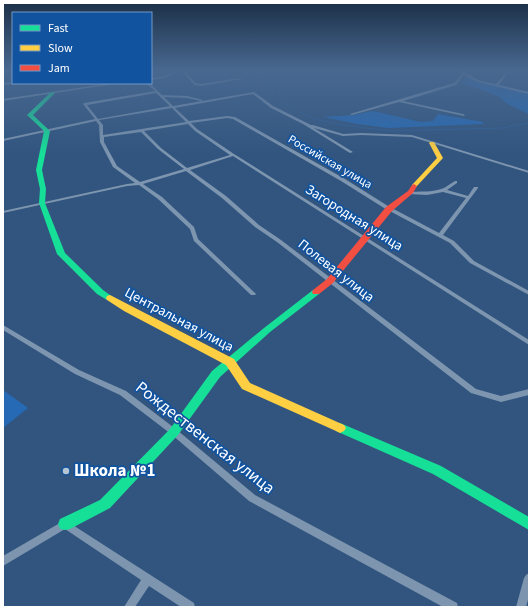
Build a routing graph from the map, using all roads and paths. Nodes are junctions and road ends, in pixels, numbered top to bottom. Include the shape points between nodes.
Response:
1 (14, 98) edge
2 (47, 98) edge
3 (118, 98) edge
4 (164, 98) edge
5 (193, 98) edge
6 (220, 98) edge
7 (261, 98) edge
8 (406, 98) edge
9 (3, 100) edge
10 (204, 101) junction
11 (397, 101) junction
12 (173, 106) junction
13 (352, 114) dead end
14 (463, 116) dead end
15 (96, 120) junction
16 (187, 122) junction
17 (304, 123) junction
18 (47, 131) junction
19 (142, 131) junction
20 (102, 136) junction
21 (3, 140) edge
22 (432, 143) junction
23 (351, 152) dead end
24 (233, 155) junction
25 (188, 169) junction
26 (529, 172) edge
27 (455, 182) dead end
28 (139, 184) junction
29 (476, 188) dead end
30 (441, 190) junction
31 (409, 193) junction
32 (469, 198) junction
33 (42, 203) junction
34 (389, 209) junction
35 (3, 212) edge
36 (440, 236) junction
37 (364, 238) junction
38 (330, 281) junction
39 (529, 293) edge
40 (253, 294) dead end
41 (3, 327) edge
42 (529, 343) edge
43 (230, 362) junction
44 (529, 392) edge
45 (174, 432) junction
46 (65, 524) junction
47 (529, 524) edge
48 (3, 561) edge
49 (529, 578) edge
50 (148, 579) junction
51 (129, 607) edge
52 (190, 607) edge
53 (454, 607) edge
54 (520, 607) edge

1 - 9 street
2 - 18 street via 30,115
3 - 15 street via 86,104
4 - 12 street, Загородная улица
5 - 10 street
6 - 10 street
7 - 17 street
8 - 11 street
10 - 12 street
11 - 13 street
11 - 14 street
12 - 15 street
12 - 16 street, Загородная улица
15 - 18 street
15 - 20 street via 101,125
16 - 19 street, Российская улица
16 - 24 street, Загородная улица
16 - 34 street, Российская улица via 234,118
17 - 22 street via 336,134 405,135
17 - 23 street
18 - 21 street
18 - 33 street, Центральная улица via 39,170 43,190
19 - 20 street, Российская улица
19 - 25 street, Полевая улица
20 - 28 street via 102,142 115,167
22 - 26 street
22 - 31 street via 440,158
24 - 25 street
24 - 37 street, Загородная улица
25 - 28 street
25 - 38 street, Полевая улица via 267,234
27 - 30 street
28 - 33 street
28 - 40 street via 160,198 192,228 196,240
29 - 32 street
30 - 31 street via 433,194
30 - 32 street
31 - 34 street
32 - 36 street
33 - 35 street
33 - 43 street, Центральная улица via 62,254 100,292 127,309
34 - 36 street, Российская улица
34 - 37 street
36 - 39 street, Российская улица via 452,242 472,262
37 - 38 street
37 - 42 street, Загородная улица
38 - 43 street
38 - 44 street, Полевая улица via 474,391 501,400
41 - 45 street, Рождественская улица via 77,372 123,393
43 - 45 street via 216,374
43 - 47 street, Центральная улица via 246,386 437,470
45 - 46 street via 105,504
45 - 53 street, Рождественская улица via 252,498
46 - 48 street
46 - 50 street
49 - 54 street
50 - 51 street
50 - 52 street

